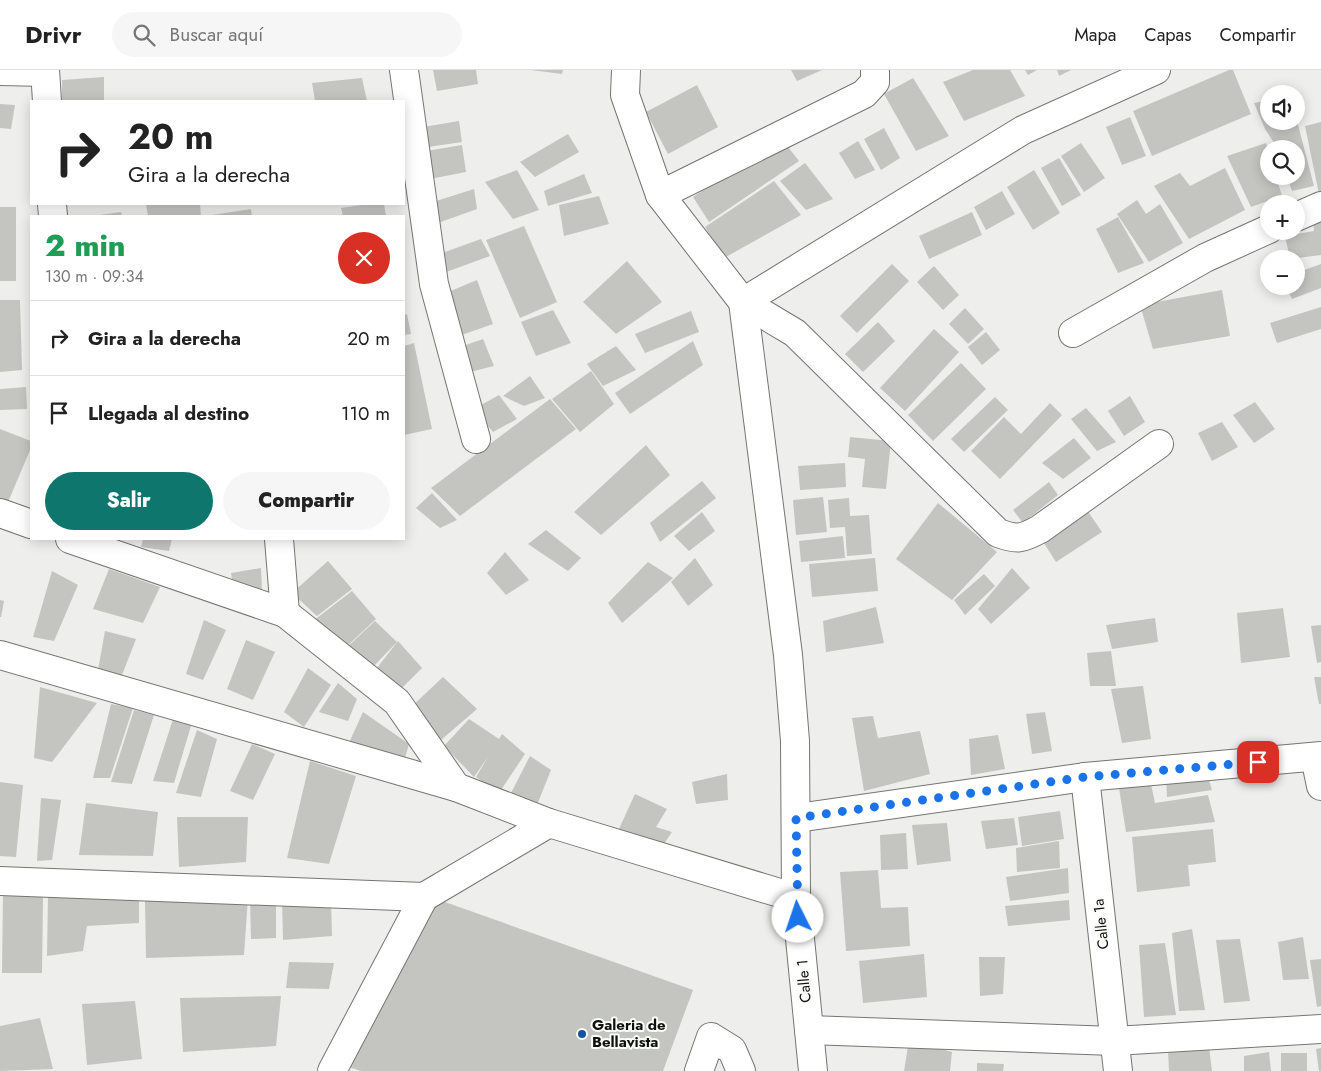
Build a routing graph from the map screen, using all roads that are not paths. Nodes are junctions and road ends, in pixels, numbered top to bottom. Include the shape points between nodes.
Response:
1 (404, 70) edge
2 (626, 70) edge
3 (875, 70) edge
4 (1156, 70) edge
5 (45, 71) edge
6 (0, 72) edge
7 (47, 100) edge
8 (660, 195) junction
9 (1321, 206) edge
10 (1305, 213) edge
11 (1260, 233) edge
12 (743, 302) junction
13 (1073, 333) dead end
14 (476, 438) dead end
15 (1159, 444) dead end
16 (0, 513) edge
17 (30, 524) edge
18 (77, 540) edge
19 (280, 540) edge
20 (285, 614) junction
21 (0, 655) edge
22 (1318, 757) edge
23 (1085, 777) junction
24 (1321, 786) edge
25 (456, 788) junction
26 (796, 818) junction
27 (548, 823) junction
28 (0, 881) edge
29 (424, 897) junction
30 (796, 898) junction
31 (1321, 1029) edge
32 (808, 1030) junction
33 (1114, 1041) junction
34 (332, 1071) edge
35 (699, 1071) edge
36 (741, 1071) edge
37 (812, 1071) edge
38 (1118, 1071) edge

1 - 14 street via 434,284
2 - 8 street via 625,95
3 - 8 street via 875,82 864,94
4 - 12 street via 1023,130
5 - 6 street
5 - 7 street
8 - 12 street
9 - 10 street
11 - 13 street via 1205,258
12 - 15 street via 796,333 998,533 1012,538 1025,538 1040,529
12 - 26 street, Calle 1 via 788,655 795,741
16 - 17 street
18 - 20 street
19 - 20 street
20 - 25 street via 397,702
21 - 25 street
22 - 23 street
22 - 24 street
23 - 26 street
23 - 33 street, Calle 1a
25 - 27 street
26 - 30 street, Calle 1
27 - 29 street
27 - 30 street
28 - 29 street
29 - 34 street
30 - 32 street, Calle 1
31 - 33 street
32 - 33 street
32 - 37 street, Calle 1
33 - 38 street, Calle 1a
35 - 36 street via 711,1037 732,1050

